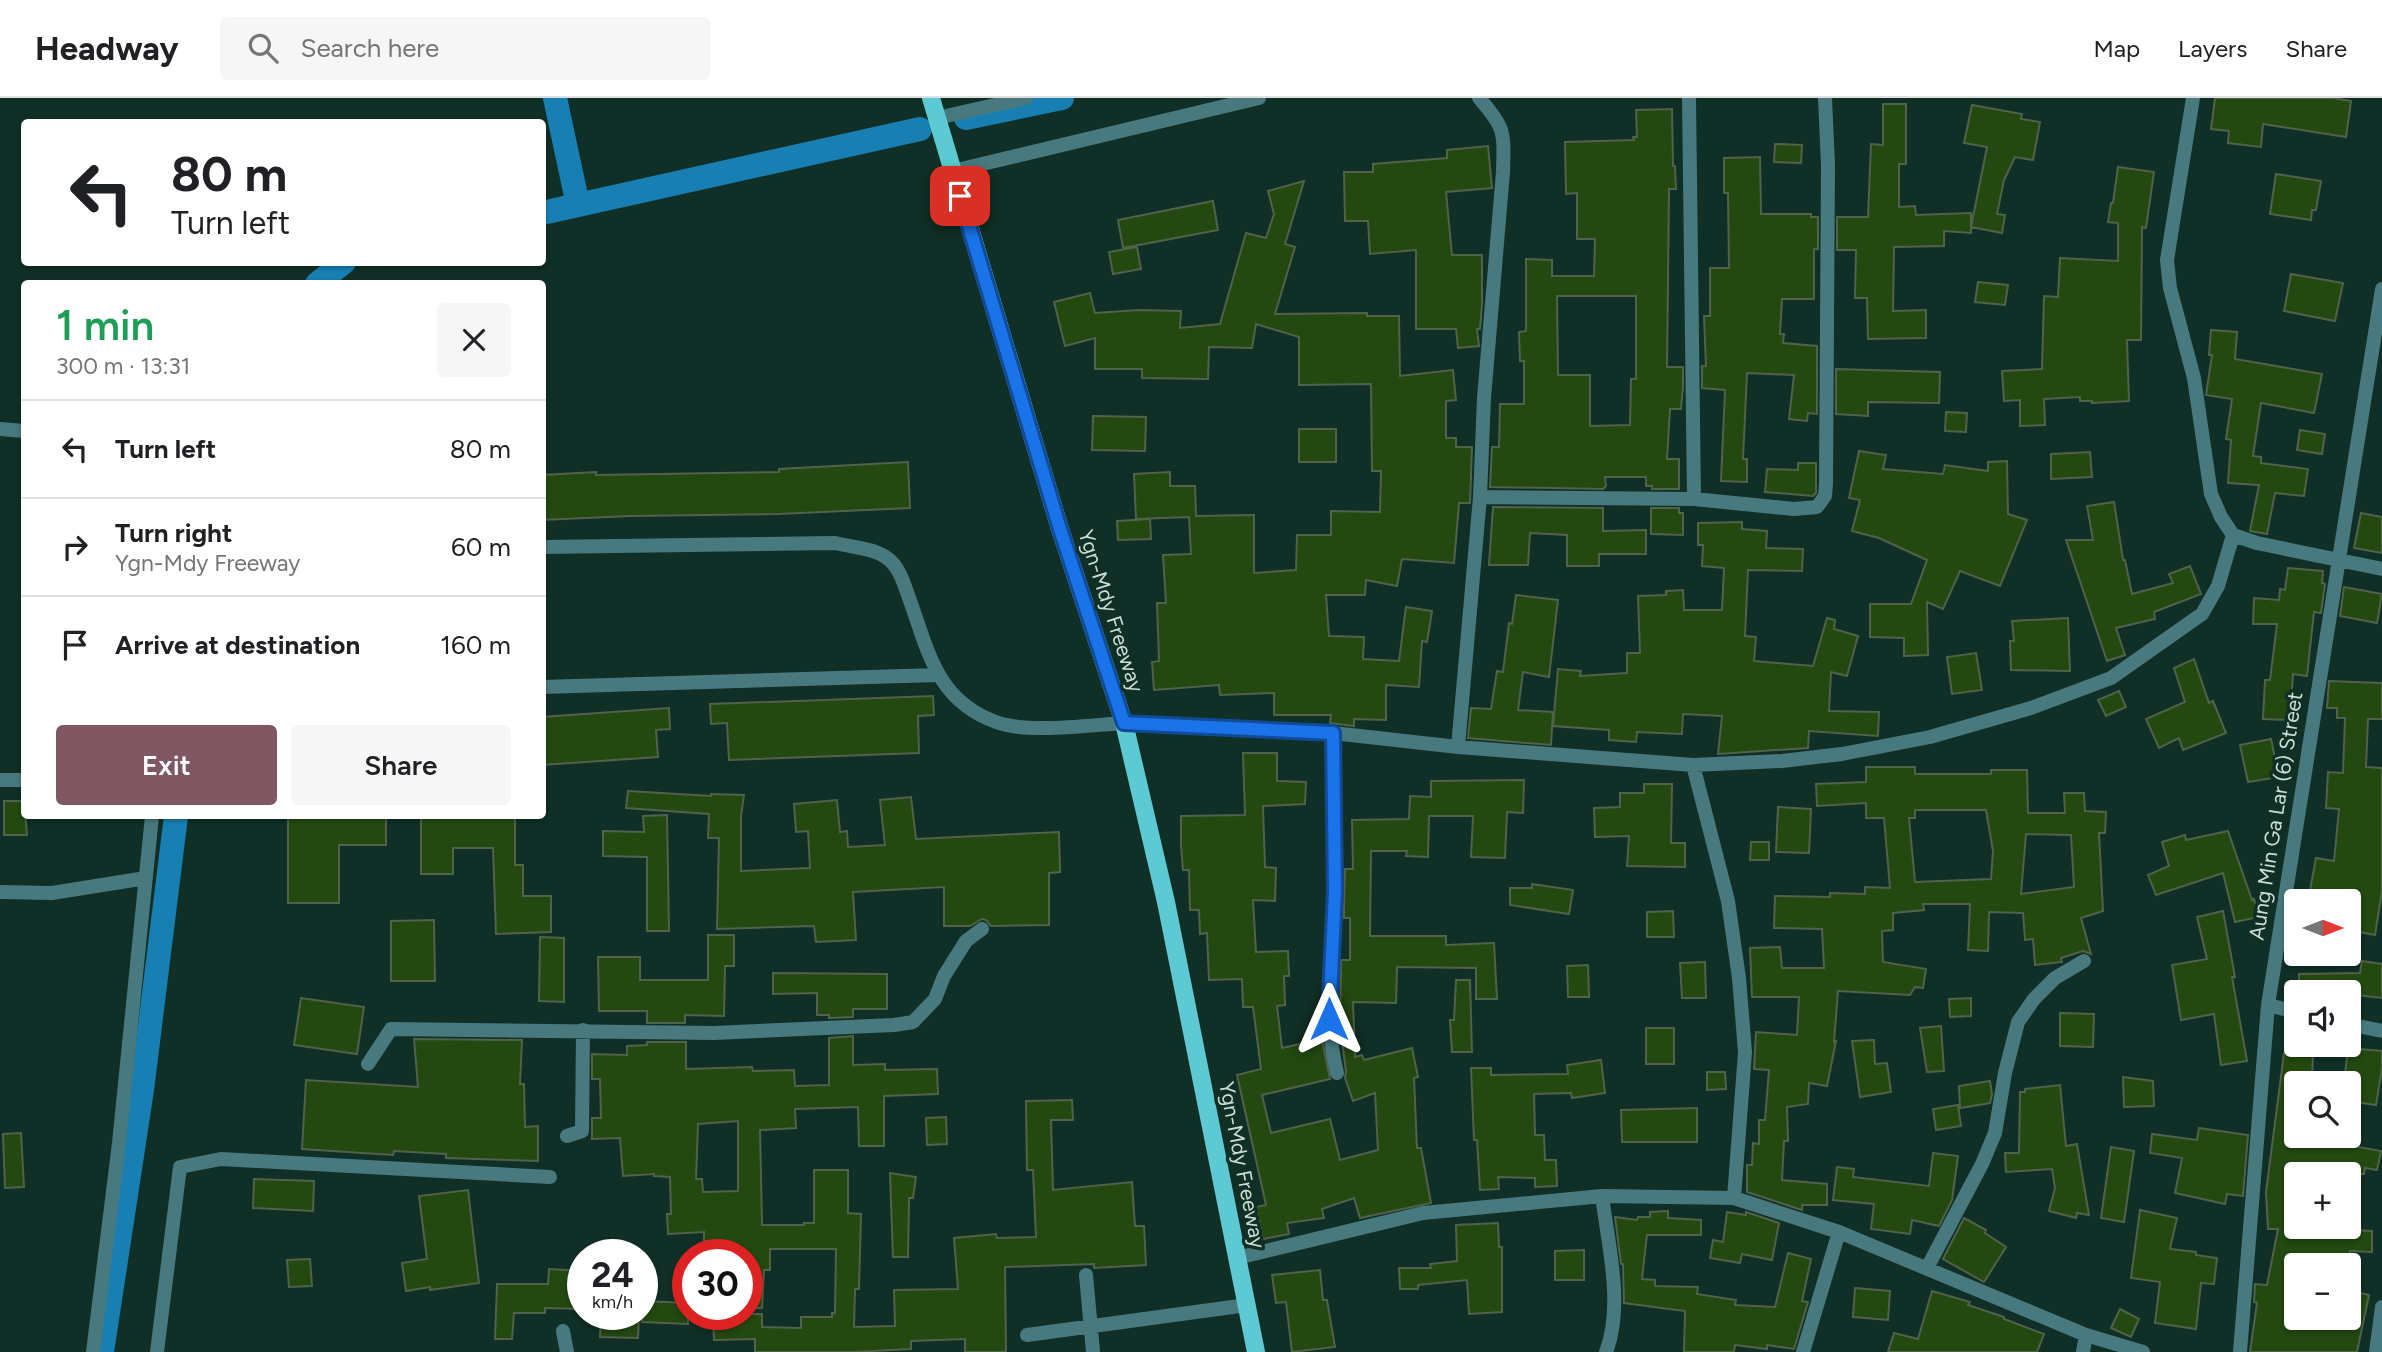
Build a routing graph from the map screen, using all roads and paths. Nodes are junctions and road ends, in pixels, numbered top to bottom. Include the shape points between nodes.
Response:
1 (931, 98) edge
2 (1026, 98) edge
3 (1259, 98) edge
4 (1479, 98) edge
5 (1689, 98) edge
6 (1825, 98) edge
7 (2193, 98) edge
8 (937, 118) junction
9 (953, 171) junction
10 (2382, 289) edge
11 (0, 429) edge
12 (21, 431) edge
13 (1480, 497) junction
14 (1694, 499) junction
15 (2233, 535) junction
16 (546, 548) edge
17 (2338, 560) junction
18 (2382, 569) edge
19 (937, 676) junction
20 (546, 687) edge
21 (1124, 723) junction
22 (1333, 733) junction
23 (1458, 747) junction
24 (1693, 765) junction
25 (0, 780) edge
26 (21, 780) edge
27 (152, 819) edge
28 (146, 878) junction
29 (0, 892) edge
30 (982, 929) dead end
31 (2084, 961) dead end
32 (2268, 1005) junction
33 (2284, 1009) edge
34 (2361, 1027) edge
35 (583, 1030) junction
36 (2382, 1031) edge
37 (368, 1064) dead end
38 (1337, 1073) dead end
39 (567, 1136) dead end
40 (550, 1177) dead end
41 (1602, 1196) junction
42 (1734, 1198) junction
43 (1839, 1232) junction
44 (1237, 1258) junction
45 (1927, 1268) junction
46 (1086, 1275) dead end
47 (1247, 1305) junction
48 (2382, 1307) edge
49 (1091, 1327) junction
50 (562, 1331) dead end
51 (1027, 1335) dead end
52 (2086, 1335) junction
53 (93, 1352) edge
54 (157, 1352) edge
55 (567, 1352) edge
56 (1093, 1352) edge
57 (1256, 1352) edge
58 (1606, 1352) edge
59 (1803, 1352) edge
60 (2083, 1352) edge
61 (2143, 1352) edge
62 (2240, 1352) edge
63 (2376, 1352) edge

1 - 8 main road, Ygn-Mdy Freeway
2 - 8 street
3 - 9 street
4 - 13 street via 1494,114 1504,144
5 - 14 street
6 - 14 street via 1825,496 1817,507 1794,509
7 - 15 street via 2167,260 2194,378 2211,494
8 - 9 main road, Ygn-Mdy Freeway
9 - 21 main road, Ygn-Mdy Freeway via 1060,529
10 - 17 street, Aung Min Ga Lar (6) Street
11 - 12 street
13 - 14 street
13 - 23 street
15 - 17 street
15 - 24 street via 2218,586 2202,614 2111,678 2031,708 1930,737 1842,754
16 - 19 street via 835,543 868,550 889,559 902,579
17 - 18 street
17 - 32 street, Aung Min Ga Lar (6) Street
19 - 20 street
19 - 21 street via 951,694 997,723 1025,728
21 - 22 street
21 - 44 main road, Ygn-Mdy Freeway via 1167,902
22 - 23 street
22 - 38 street via 1335,891 1329,1019
23 - 24 street
24 - 42 street via 1728,901 1739,978 1745,1052
25 - 26 street
27 - 28 street
28 - 29 street via 52,892
28 - 53 street
30 - 35 street via 966,941 935,999 913,1022 714,1033
31 - 45 street via 2055,978 2018,1022 1995,1133
32 - 33 street
32 - 62 street, Aung Min Ga Lar (6) Street
34 - 36 street
35 - 37 street via 391,1029
35 - 39 street via 582,1131
40 - 54 street via 222,1159 180,1167
41 - 42 street
41 - 44 street via 1423,1213
41 - 58 street via 1615,1321
42 - 43 street
43 - 45 street
43 - 59 street
44 - 47 main road, Ygn-Mdy Freeway
45 - 52 street
46 - 49 street
47 - 49 street
47 - 57 main road, Ygn-Mdy Freeway
48 - 63 street
49 - 51 street
49 - 56 street
50 - 55 street
52 - 60 street
52 - 61 street

